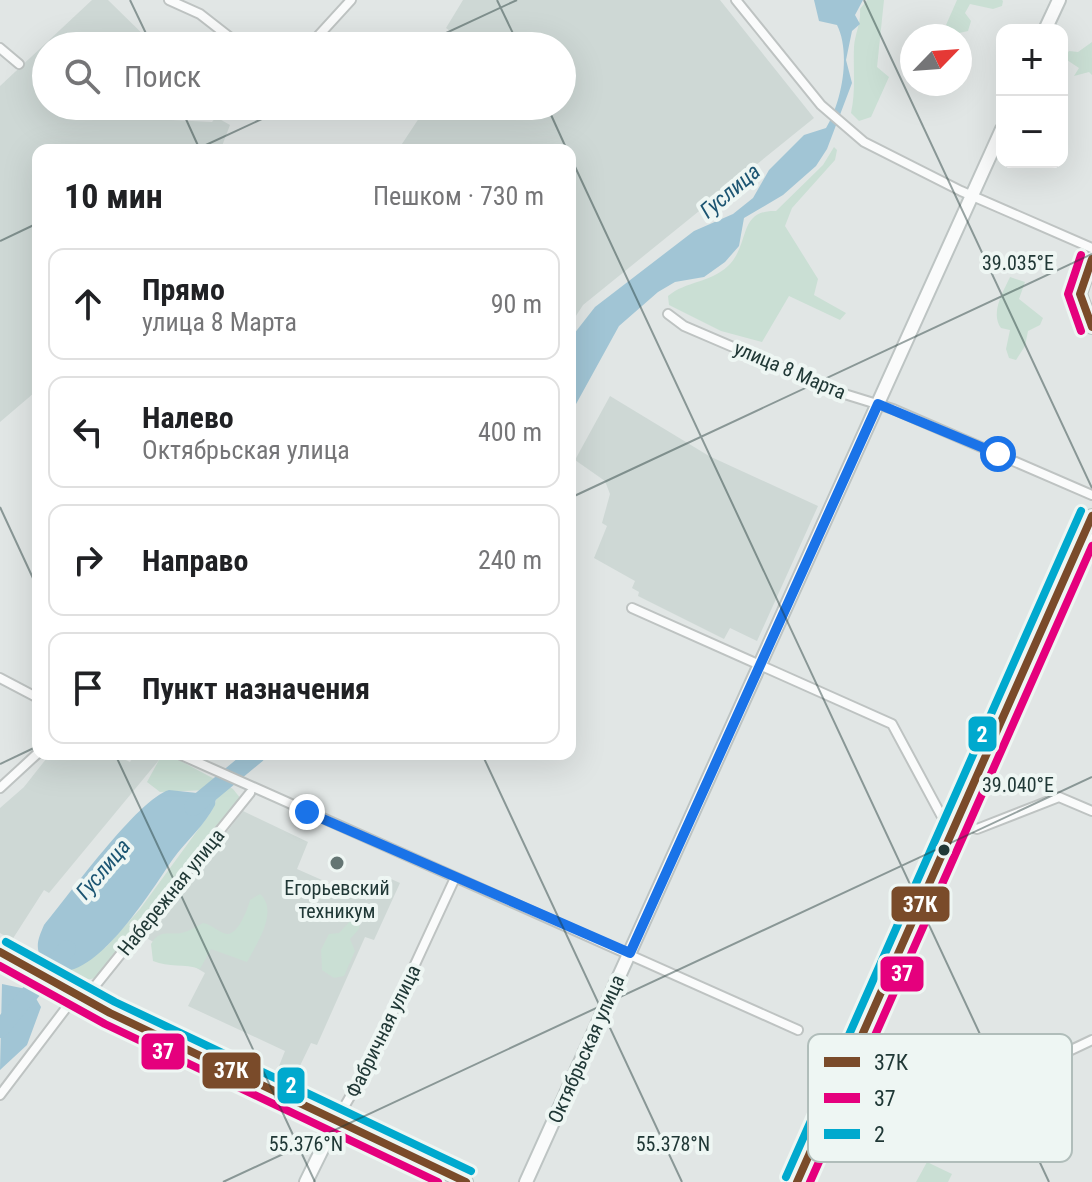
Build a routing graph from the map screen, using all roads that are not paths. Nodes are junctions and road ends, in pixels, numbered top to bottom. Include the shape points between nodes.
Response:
1 (169, 0) edge
2 (351, 0) edge
3 (736, 0) edge
4 (1059, 0) edge
5 (1048, 24) edge
6 (223, 32) edge
7 (322, 32) edge
8 (0, 48) edge
9 (19, 64) dead end
10 (996, 143) edge
11 (973, 196) junction
12 (1092, 248) edge
13 (1092, 259) edge
14 (668, 314) dead end
15 (1092, 327) edge
16 (878, 404) junction
17 (1092, 495) edge
18 (1092, 516) edge
19 (1092, 540) edge
20 (632, 608) dead end
21 (761, 665) junction
22 (0, 678) edge
23 (32, 695) edge
24 (32, 759) edge
25 (192, 760) edge
26 (0, 788) edge
27 (249, 789) junction
28 (1092, 811) edge
29 (961, 823) junction
30 (455, 878) junction
31 (630, 953) junction
32 (5, 955) edge
33 (91, 991) dead end
34 (74, 994) junction
35 (798, 1030) dead end
36 (865, 1034) edge
37 (871, 1034) edge
38 (1092, 1040) edge
39 (1072, 1050) edge
40 (0, 1095) edge
41 (337, 1119) junction
42 (808, 1158) edge
43 (817, 1162) edge
44 (306, 1182) edge
45 (466, 1182) edge
46 (526, 1182) edge
47 (797, 1182) edge
48 (808, 1182) edge

1 - 6 street
2 - 7 street
3 - 11 street via 821,105 852,131 878,152
4 - 5 main road
8 - 9 street
10 - 11 main road, Октябрьская улица
11 - 12 street
11 - 16 main road, Октябрьская улица
13 - 15 main road via 1080,294
14 - 16 street, улица 8 Марта via 684,326 838,392
16 - 17 street, улица 8 Марта
16 - 21 main road, Октябрьская улица
18 - 29 main road
19 - 29 main road
20 - 21 street
21 - 29 street via 892,724 941,815
21 - 31 main road, Октябрьская улица
22 - 23 street
24 - 26 street
25 - 27 street
27 - 30 street
27 - 33 street, Набережная улица
28 - 29 street via 1059,797 977,829
29 - 36 main road
29 - 37 main road
30 - 31 street
30 - 41 street, Фабричная улица via 368,1066
31 - 35 street
31 - 46 main road, Октябрьская улица
32 - 34 main road
34 - 40 street
34 - 41 main road
38 - 39 street
41 - 44 main road, Фабричная улица
41 - 45 main road
42 - 47 main road
43 - 48 main road

